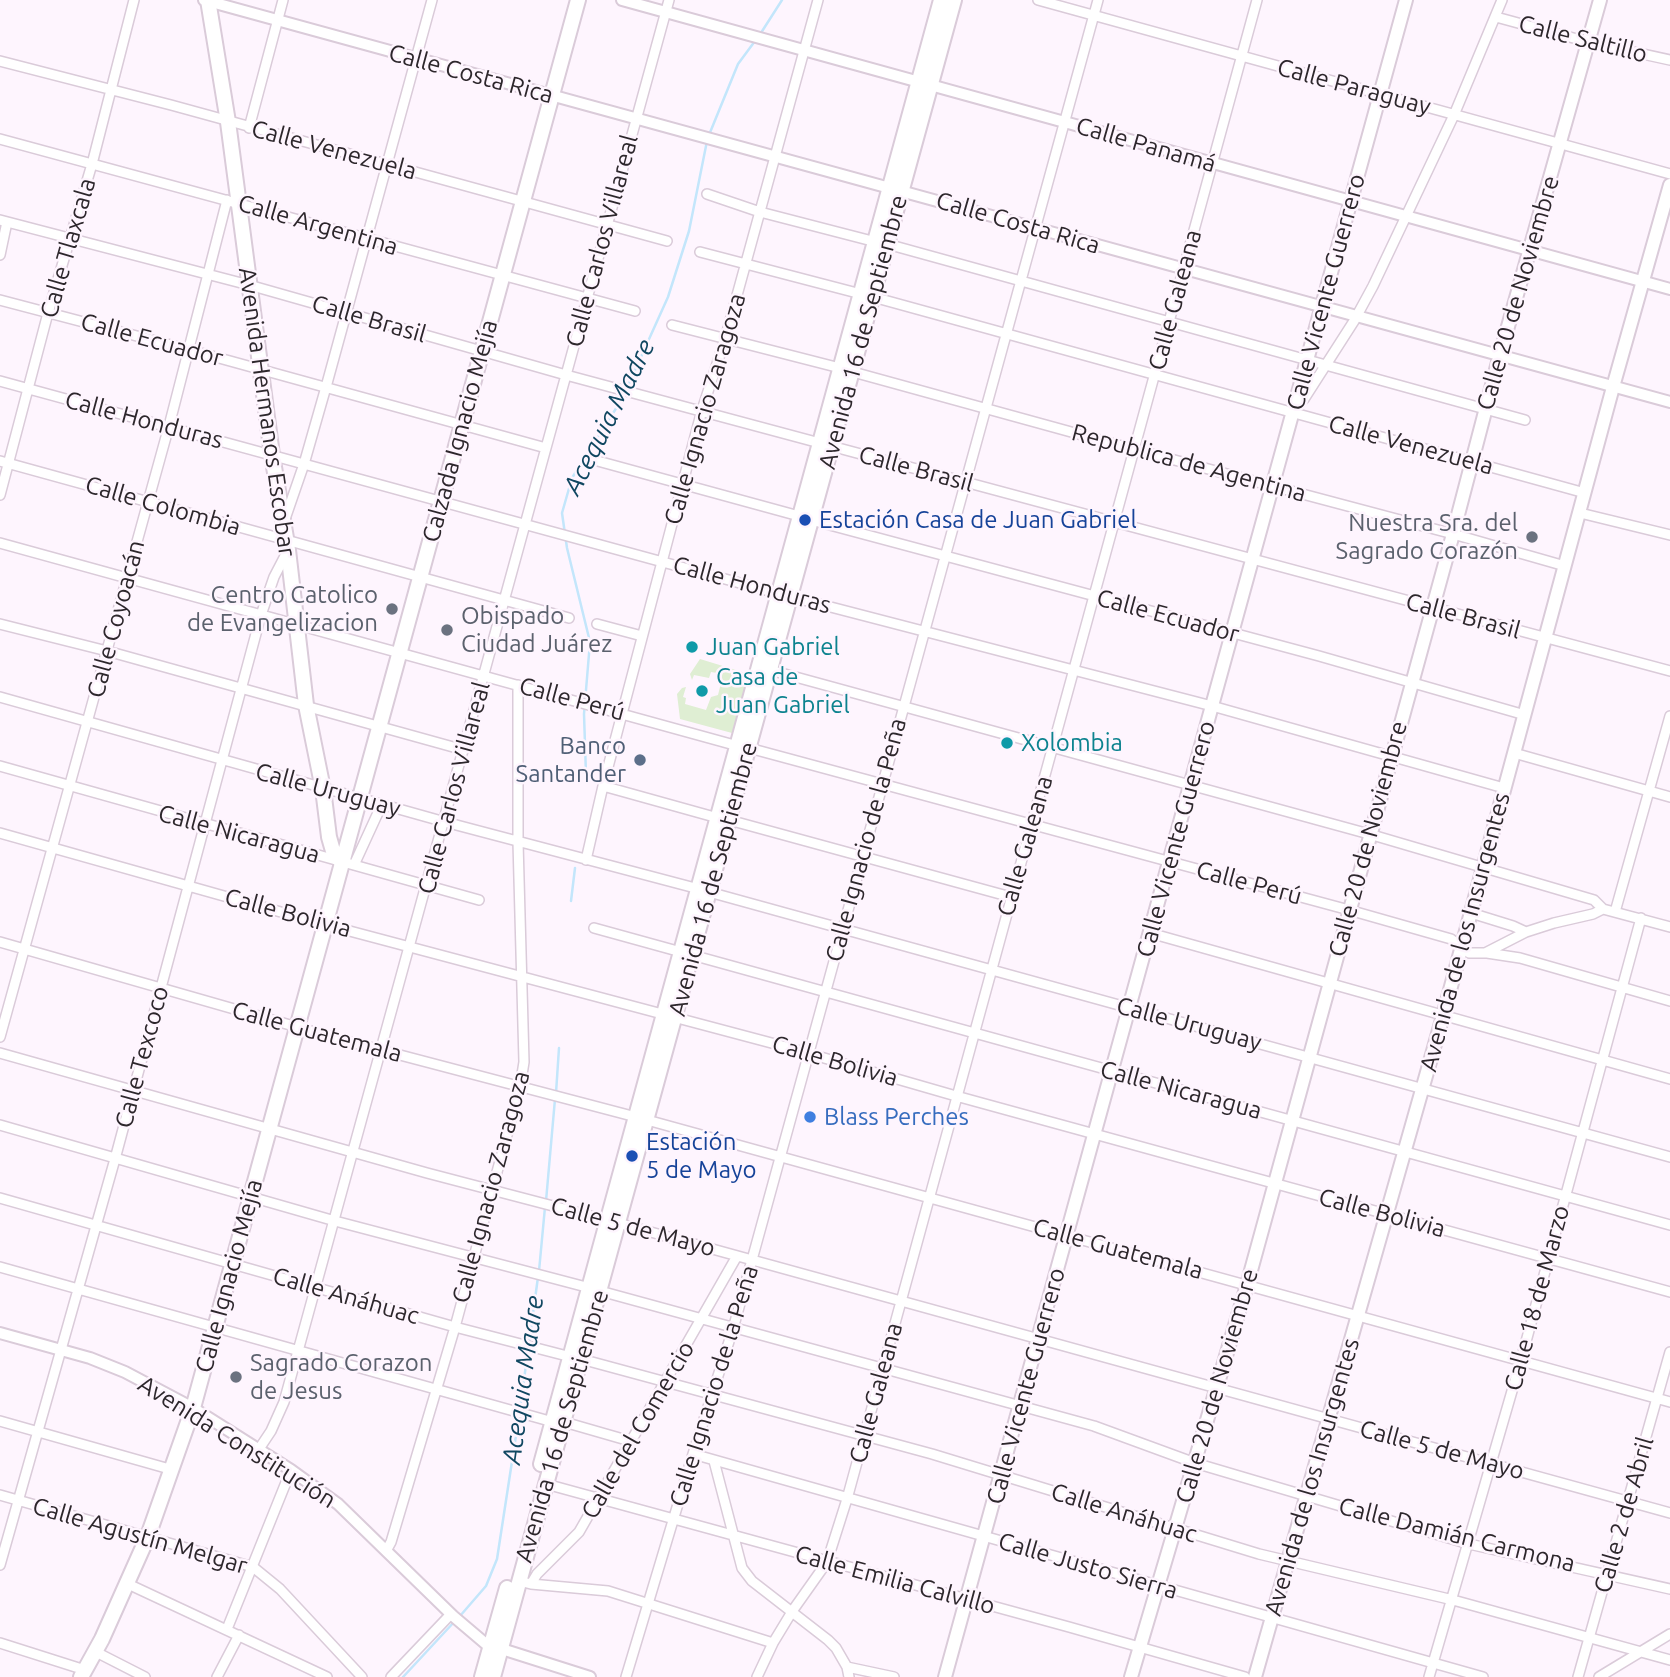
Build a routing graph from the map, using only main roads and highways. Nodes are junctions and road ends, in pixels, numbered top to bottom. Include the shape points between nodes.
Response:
1 (207, 0) edge
2 (578, 0) edge
3 (941, 0) edge
4 (954, 0) edge
5 (1406, 0) edge
6 (1600, 0) edge
7 (925, 84) junction
8 (1670, 185) edge
9 (785, 595) junction
10 (743, 747) junction
11 (347, 863) junction
12 (558, 1422) junction
13 (496, 1648) junction
14 (83, 1673) edge
15 (482, 1677) edge
16 (493, 1677) edge
17 (944, 1677) edge
18 (1131, 1677) edge
19 (1255, 1677) edge

1 - 11 main road, Avenida Hermanos Escobar via 228,122 232,201 284,523 306,705 329,837 333,851
2 - 11 main road, Calzada Ignacio Mejía via 399,653
3 - 7 main road, Avenida 16 de Septiembre
4 - 7 main road, Avenida 16 de Septiembre
5 - 17 main road, Calle Vicente Guerrero
6 - 18 main road, Calle 20 de Noviembre via 1247,1285
7 - 9 main road, Avenida 16 de Septiembre
8 - 19 main road, Avenida de los Insurgentes via 1443,1016
9 - 10 main road, Avenida 16 de Septiembre
9 - 10 main road, Avenida 16 de Septiembre via 770,670
10 - 12 main road, Avenida 16 de Septiembre
11 - 14 main road, Calle Ignacio Mejía via 173,1470 128,1584
12 - 13 main road, Avenida 16 de Septiembre
12 - 13 main road, Avenida 16 de Septiembre via 525,1582
13 - 15 main road, Avenida 16 de Septiembre
13 - 16 main road, Avenida 16 de Septiembre

